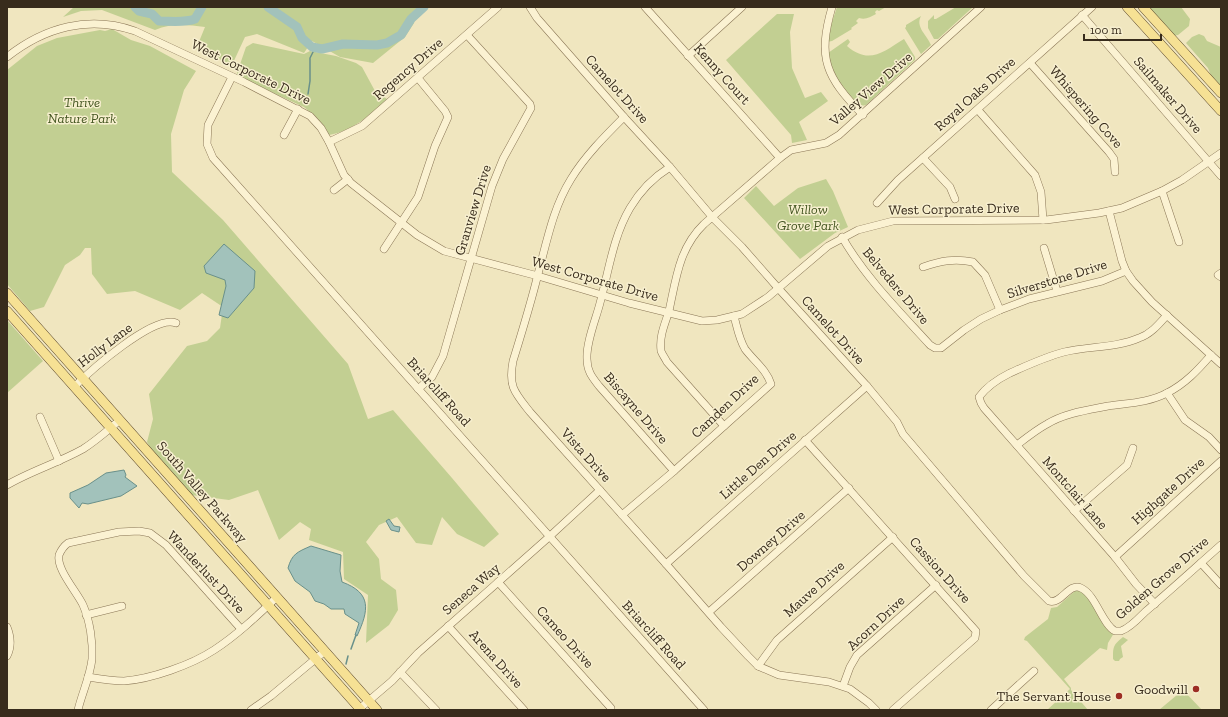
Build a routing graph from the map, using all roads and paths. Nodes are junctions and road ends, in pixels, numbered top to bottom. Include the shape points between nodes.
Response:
1 (498, 7) edge
2 (530, 7) edge
3 (645, 7) edge
4 (742, 7) edge
5 (832, 7) edge
6 (980, 7) edge
7 (1092, 7) edge
8 (1127, 7) edge
9 (1144, 7) edge
10 (1082, 15) junction
11 (467, 35) junction
12 (1177, 44) junction
13 (1168, 53) junction
14 (688, 56) junction
15 (7, 57) edge
16 (1030, 63) junction
17 (232, 77) junction
18 (418, 78) junction
19 (1221, 93) edge
20 (298, 109) junction
21 (978, 110) junction
22 (1221, 111) edge
23 (863, 115) junction
24 (624, 116) junction
25 (284, 135) dead end
26 (329, 142) junction
27 (1221, 153) edge
28 (780, 158) junction
29 (923, 158) junction
30 (1209, 162) junction
31 (670, 166) junction
32 (1115, 172) dead end
33 (1220, 174) edge
34 (348, 179) junction
35 (334, 190) dead end
36 (1162, 191) junction
37 (954, 199) dead end
38 (877, 203) dead end
39 (1109, 211) junction
40 (713, 218) junction
41 (1043, 220) junction
42 (401, 223) junction
43 (842, 237) junction
44 (1179, 242) dead end
45 (1044, 248) dead end
46 (384, 249) dead end
47 (472, 259) junction
48 (923, 267) dead end
49 (1126, 271) junction
50 (538, 276) junction
51 (778, 288) junction
52 (1057, 291) junction
53 (7, 293) edge
54 (602, 295) junction
55 (1000, 310) junction
56 (7, 311) edge
57 (668, 313) junction
58 (1168, 315) junction
59 (734, 316) junction
60 (176, 323) dead end
61 (935, 348) joint
62 (1211, 355) junction
63 (1221, 364) edge
64 (83, 378) junction
65 (866, 386) junction
66 (74, 387) junction
67 (418, 389) junction
68 (1167, 393) junction
69 (40, 417) dead end
70 (120, 420) junction
71 (724, 426) junction
72 (111, 428) junction
73 (805, 440) junction
74 (1017, 445) junction
75 (1133, 448) dead end
76 (1221, 450) edge
77 (59, 460) junction
78 (1221, 461) edge
79 (674, 471) junction
80 (7, 485) edge
81 (849, 488) junction
82 (600, 490) junction
83 (1074, 510) junction
84 (622, 515) junction
85 (550, 537) junction
86 (893, 537) junction
87 (1221, 545) edge
88 (1115, 557) junction
89 (1201, 563) junction
90 (666, 564) junction
91 (498, 582) junction
92 (936, 585) junction
93 (1221, 585) edge
94 (277, 597) junction
95 (1155, 604) junction
96 (268, 605) junction
97 (122, 606) dead end
98 (709, 612) junction
99 (86, 615) junction
100 (448, 626) junction
101 (7, 627) edge
102 (241, 629) junction
103 (1121, 631) joint
104 (325, 651) junction
105 (7, 656) edge
106 (316, 658) junction
107 (758, 666) junction
108 (1034, 671) dead end
109 (400, 672) junction
110 (88, 677) junction
111 (843, 686) junction
112 (369, 701) junction
113 (78, 710) edge
114 (251, 710) edge
115 (360, 710) edge
116 (377, 710) edge
117 (436, 710) edge
118 (524, 710) edge
119 (611, 710) edge
120 (704, 710) edge
121 (876, 710) edge
122 (893, 710) edge
123 (991, 710) edge

1 - 11 street, Regency Drive
2 - 24 street, Camelot Drive
3 - 14 street, Kenny Court
4 - 14 street
5 - 23 street via 825,40 826,65 843,93
6 - 23 street, Valley View Drive
7 - 10 street, Royal Oaks Drive
8 - 13 main road
9 - 12 main road
10 - 16 street, Royal Oaks Drive
10 - 30 street, Sailmaker Drive
11 - 18 street, Regency Drive
11 - 47 street, Granview Drive via 531,108 495,179
12 - 13 main road
12 - 19 main road
13 - 22 main road
14 - 28 street, Kenny Court
15 - 17 street, West Corporate Drive via 32,40 56,31 80,24 107,24 135,30
16 - 21 street, Royal Oaks Drive
16 - 32 street, Whispering Cove via 1112,156
17 - 20 street, West Corporate Drive
17 - 67 street, Briarcliff Road via 208,125 207,144 213,158
18 - 26 street, Regency Drive via 362,126
18 - 42 street via 448,117 418,197
20 - 25 street
20 - 26 street, West Corporate Drive via 317,123
21 - 29 street, Royal Oaks Drive
21 - 41 street via 1035,175 1041,192
23 - 28 street, Valley View Drive via 826,143 791,150
24 - 31 street, Camelot Drive
24 - 50 street, Vista Drive via 590,153 563,192 546,238
26 - 34 street, West Corporate Drive
27 - 30 street, West Corporate Drive
28 - 40 street, Valley View Drive
29 - 37 street via 950,187
29 - 38 street, Royal Oaks Drive
30 - 33 street, Sailmaker Drive
30 - 36 street, West Corporate Drive
31 - 40 street, Camelot Drive
31 - 54 street, Biscayne Drive via 647,185 625,218 614,246
34 - 35 street
34 - 42 street, West Corporate Drive
36 - 39 street, West Corporate Drive
36 - 44 street
39 - 41 street, West Corporate Drive
39 - 49 street
40 - 51 street, Camelot Drive
40 - 57 street, Valley View Drive via 695,232 686,248 675,279
41 - 43 street, West Corporate Drive via 893,221
42 - 46 street
42 - 47 street, West Corporate Drive via 444,251
43 - 51 street, West Corporate Drive via 823,249
43 - 61 street, Belvedere Drive via 857,261 881,290
45 - 52 street
47 - 50 street, West Corporate Drive
47 - 67 street, Granview Drive via 443,356 432,377
48 - 55 street via 941,261 973,262 985,275
49 - 52 street, Silverstone Drive via 1102,281
49 - 58 street via 1143,293
50 - 54 street, West Corporate Drive
50 - 82 street, Vista Drive via 513,361 513,389 530,412
51 - 59 street, West Corporate Drive via 754,307
51 - 65 street, Camelot Drive
52 - 55 street, Silverstone Drive
53 - 64 main road, South Valley Parkway
54 - 57 street, West Corporate Drive
54 - 79 street, Biscayne Drive via 588,347 589,374
55 - 61 street, Silverstone Drive via 981,319 941,348
56 - 66 main road, South Valley Parkway
57 - 59 street, West Corporate Drive via 702,321
57 - 71 street, Valley View Drive via 661,336 661,352
58 - 62 street
58 - 74 street, Montclair Lane via 1140,338 1108,346 1064,352 1034,362 1002,377 984,389 979,397 980,403
59 - 71 street, Camden Drive via 742,343 768,376 771,384
60 - 64 street, Holly Lane via 162,324 132,339
62 - 63 street
62 - 68 street via 1186,381
64 - 66 street, Holly Lane
64 - 70 main road, South Valley Parkway
65 - 73 street, Little Den Drive
65 - 103 street, Camelot Drive via 897,422 903,434 1042,594 1052,602 1077,586 1082,588 1110,626 1116,631
66 - 72 main road, South Valley Parkway
67 - 85 street, Briarcliff Road
68 - 74 street via 1146,401 1071,414 1048,423
68 - 76 street via 1185,420 1209,437
69 - 77 street
70 - 72 street
70 - 94 main road, South Valley Parkway
71 - 79 street, Camden Drive
72 - 77 street via 84,448
72 - 96 main road, South Valley Parkway
73 - 81 street, Cassion Drive
73 - 90 street, Little Den Drive
74 - 83 street, Montclair Lane
75 - 83 street via 1127,465
77 - 80 street
78 - 88 street, Highgate Drive
79 - 84 street, Camden Drive
81 - 86 street, Cassion Drive
81 - 98 street, Downey Drive
82 - 84 street, Vista Drive
82 - 85 street, Seneca Way
83 - 88 street, Montclair Lane
84 - 90 street, Vista Drive
85 - 91 street, Seneca Way
85 - 120 street, Briarcliff Road
86 - 92 street, Cassion Drive
86 - 107 street, Mauve Drive via 777,640
87 - 89 street, Golden Grove Drive
88 - 95 street, Montclair Lane
89 - 93 street
89 - 95 street, Golden Grove Drive
90 - 98 street, Vista Drive
91 - 100 street, Seneca Way
91 - 119 street, Cameo Drive
92 - 111 street, Acorn Drive via 857,655
92 - 122 street, Cassion Drive via 976,631 975,638
94 - 96 street
94 - 104 main road, South Valley Parkway
95 - 103 street, Golden Grove Drive
96 - 102 street
96 - 106 main road, South Valley Parkway
97 - 99 street
98 - 107 street, Vista Drive
99 - 102 street, Wanderlust Drive via 60,565 59,555 63,548 73,541 119,532 145,532 166,544
99 - 110 street, Wanderlust Drive via 91,634 92,659
100 - 109 street, Seneca Way
100 - 118 street, Arena Drive
101 - 105 street via 11,645
102 - 110 street via 215,650 176,668 124,681
104 - 106 street
104 - 112 main road, South Valley Parkway
106 - 114 street
106 - 115 main road, South Valley Parkway
107 - 111 street, Vista Drive via 779,675
108 - 123 street
109 - 112 street, Seneca Way
109 - 117 street
110 - 113 street, Wanderlust Drive
111 - 121 street, Vista Drive
112 - 115 street, Seneca Way
112 - 116 main road, South Valley Parkway

